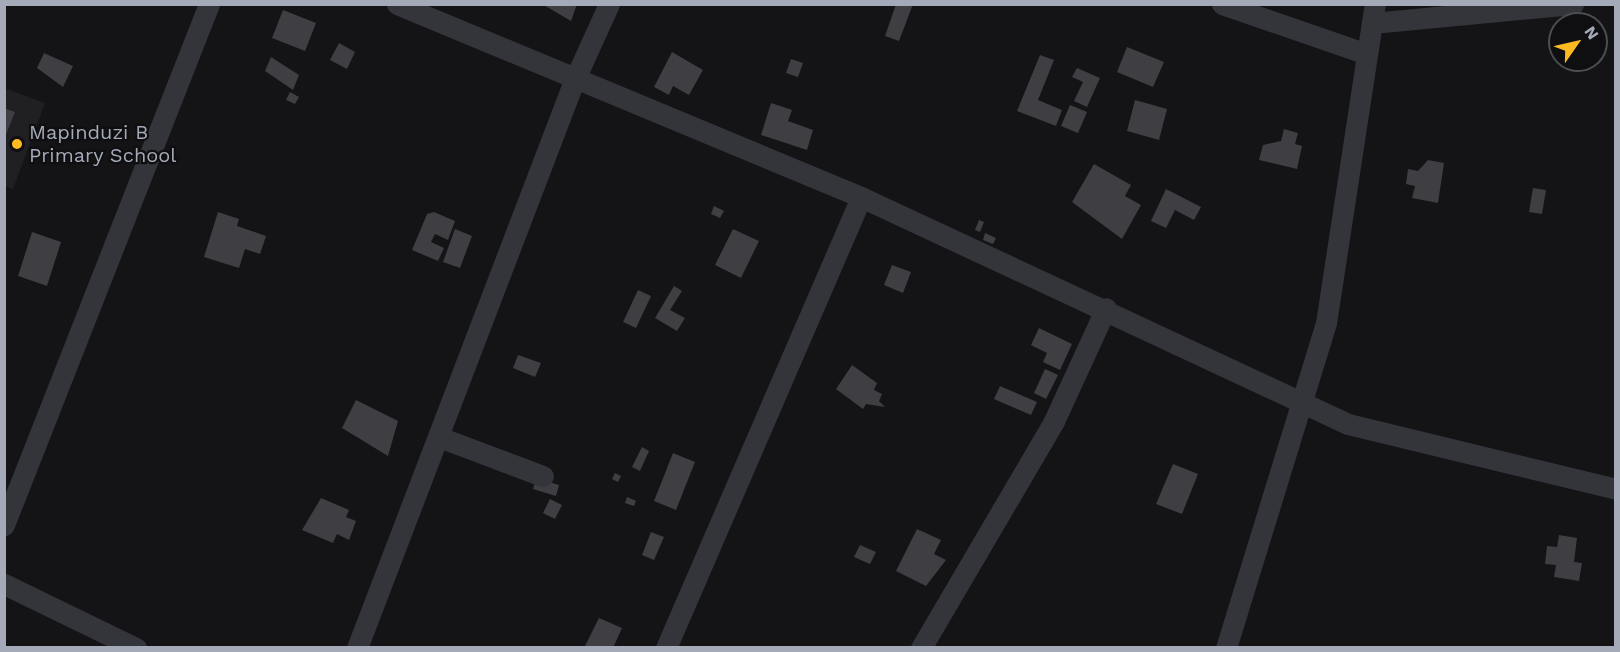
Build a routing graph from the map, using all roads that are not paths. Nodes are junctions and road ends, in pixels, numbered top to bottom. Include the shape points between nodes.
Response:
1 (209, 4) edge
2 (397, 4) edge
3 (609, 4) edge
4 (1222, 4) edge
5 (1573, 4) edge
6 (1374, 14) edge
7 (1366, 54) junction
8 (574, 81) junction
9 (861, 197) junction
10 (1106, 308) junction
11 (1304, 399) junction
12 (439, 437) junction
13 (543, 476) dead end
14 (1616, 489) edge
15 (4, 525) edge
16 (4, 584) edge
17 (136, 648) edge
18 (357, 648) edge
19 (666, 648) edge
20 (921, 648) edge
21 (1226, 648) edge

1 - 15 street
2 - 8 street
3 - 8 street
4 - 7 street
5 - 6 street
6 - 7 street
7 - 11 street via 1341,252
8 - 9 street
8 - 12 street
9 - 10 street
9 - 19 street
10 - 11 street
10 - 20 street via 1054,421
11 - 14 street via 1348,424
11 - 21 street
12 - 13 street
12 - 18 street
16 - 17 street

